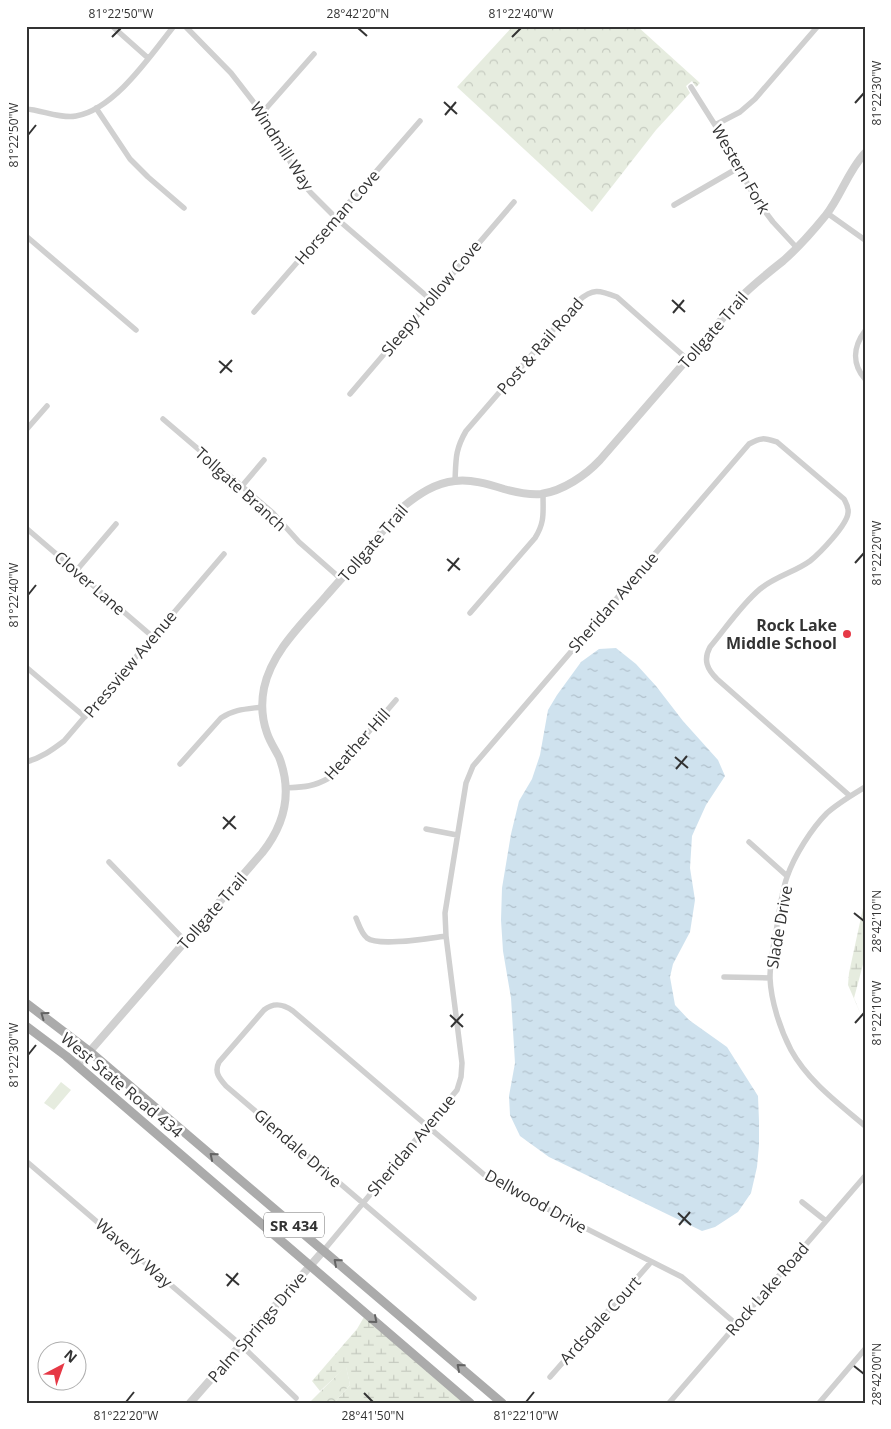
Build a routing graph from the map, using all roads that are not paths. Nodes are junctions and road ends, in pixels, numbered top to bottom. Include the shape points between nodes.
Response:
1 (112, 26) edge
2 (174, 26) edge
3 (185, 26) edge
4 (818, 26) edge
5 (314, 54) dead end
6 (148, 58) junction
7 (691, 86) dead end
8 (96, 108) junction
9 (26, 109) edge
10 (262, 113) junction
11 (420, 121) dead end
12 (715, 125) junction
13 (865, 153) edge
14 (738, 168) junction
15 (514, 202) dead end
16 (674, 205) dead end
17 (184, 208) dead end
18 (827, 213) junction
19 (336, 218) junction
20 (26, 236) edge
21 (865, 240) edge
22 (797, 248) junction
23 (430, 299) junction
24 (254, 312) dead end
25 (136, 330) dead end
26 (865, 331) edge
27 (687, 359) junction
28 (865, 380) edge
29 (350, 394) dead end
30 (47, 406) dead end
31 (163, 419) dead end
32 (26, 430) edge
33 (264, 460) dead end
34 (455, 481) junction
35 (242, 486) junction
36 (542, 494) junction
37 (116, 524) dead end
38 (26, 528) edge
39 (224, 554) dead end
40 (76, 571) junction
41 (341, 579) junction
42 (470, 612) dead end
43 (153, 637) junction
44 (26, 667) edge
45 (396, 700) dead end
46 (262, 707) junction
47 (85, 717) junction
48 (26, 762) edge
49 (180, 764) dead end
50 (865, 787) edge
51 (286, 788) junction
52 (850, 796) junction
53 (426, 829) dead end
54 (457, 835) junction
55 (749, 842) dead end
56 (109, 862) dead end
57 (787, 876) junction
58 (356, 918) dead end
59 (446, 936) junction
60 (186, 942) junction
61 (724, 977) dead end
62 (770, 978) junction
63 (26, 1002) edge
64 (26, 1026) edge
65 (89, 1051) junction
66 (77, 1066) junction
67 (217, 1073) joint
68 (428, 1126) junction
69 (865, 1126) edge
70 (26, 1160) edge
71 (865, 1176) edge
72 (802, 1202) dead end
73 (363, 1204) junction
74 (826, 1221) junction
75 (324, 1250) junction
76 (651, 1262) junction
77 (310, 1266) junction
78 (474, 1298) dead end
79 (736, 1324) junction
80 (241, 1345) junction
81 (865, 1349) edge
82 (550, 1377) dead end
83 (296, 1398) dead end
84 (190, 1403) edge
85 (470, 1403) edge
86 (502, 1403) edge
87 (669, 1403) edge
88 (818, 1403) edge

1 - 6 street
2 - 6 street
3 - 10 street, Windmill Way via 231,73
4 - 12 street via 755,100
5 - 10 street
6 - 8 street via 111,100
7 - 12 street, Western Fork
8 - 9 street via 74,117
8 - 17 street via 130,159
10 - 19 street, Windmill Way via 299,178
11 - 19 street, Horseman Cove
12 - 14 street, Western Fork
13 - 18 street, Tollgate Trail
14 - 16 street
14 - 22 street, Western Fork via 757,201
15 - 23 street, Sleepy Hollow Cove
18 - 21 street
18 - 22 street, Tollgate Trail
19 - 23 street, Windmill Way
19 - 24 street, Horseman Cove
20 - 25 street
22 - 27 street, Tollgate Trail via 742,296
23 - 29 street, Sleepy Hollow Cove
26 - 28 street via 859,339 855,358
27 - 34 street, Post & Rail Road via 617,297 596,291 587,293 466,431 456,455
27 - 36 street, Tollgate Trail via 593,468 574,482
30 - 32 street
31 - 35 street, Tollgate Branch
33 - 35 street
34 - 36 street, Tollgate Trail via 473,481
34 - 41 street, Tollgate Trail via 431,488 404,506
35 - 41 street, Tollgate Branch
36 - 42 street via 544,516 535,538
37 - 40 street
38 - 40 street, Clover Lane
39 - 43 street, Pressview Avenue
40 - 43 street, Clover Lane
41 - 46 street, Tollgate Trail via 282,647 268,672
43 - 47 street, Pressview Avenue
44 - 47 street
45 - 51 street, Heather Hill via 328,778 309,787
46 - 49 street via 228,713
46 - 51 street, Tollgate Trail via 267,734 278,757
47 - 48 street, Pressview Avenue via 64,741
50 - 52 street, Slade Drive
51 - 60 street, Tollgate Trail via 280,824 269,844
52 - 54 street, Sheridan Avenue via 717,679 706,662 710,647 752,596 776,577 810,561 843,525 848,514 844,499 777,442 765,438 749,444 473,766 466,783
52 - 57 street, Slade Drive via 827,813 814,828
53 - 54 street
54 - 59 street, Sheridan Avenue via 445,913
55 - 57 street
56 - 60 street
57 - 62 street, Slade Drive
58 - 59 street via 361,931 375,942
59 - 68 street, Sheridan Avenue via 462,1063 461,1078 457,1090
60 - 65 street, Tollgate Trail
61 - 62 street
62 - 69 street, Slade Drive via 782,1029 803,1068
65 -> 63 main road, SR 434
64 - 66 main road, West State Road 434 / SR 434
65 - 66 street, Tollgate Trail
75 -> 65 main road, SR 434
66 - 77 main road, West State Road 434 / SR 434
67 - 68 street, Dellwood Drive via 219,1062 264,1010 270,1005 286,1006
67 - 73 street, Glendale Drive via 226,1086
68 - 73 street, Sheridan Avenue
68 - 76 street, Dellwood Drive via 504,1188
70 - 80 street, Waverly Way
71 - 74 street, Rock Lake Road
72 - 74 street
73 - 75 street, Sheridan Avenue
73 - 78 street, Glendale Drive
74 - 79 street, Rock Lake Road
75 - 77 street, Palm Springs Drive
86 -> 75 main road, SR 434
76 - 79 street, Dellwood Drive via 682,1277
76 - 82 street, Ardsdale Court
77 - 80 street, Palm Springs Drive
77 -> 85 main road, SR 434
79 - 87 street, Rock Lake Road
80 - 83 street, Waverly Way
80 - 84 street, Palm Springs Drive
81 - 88 street

